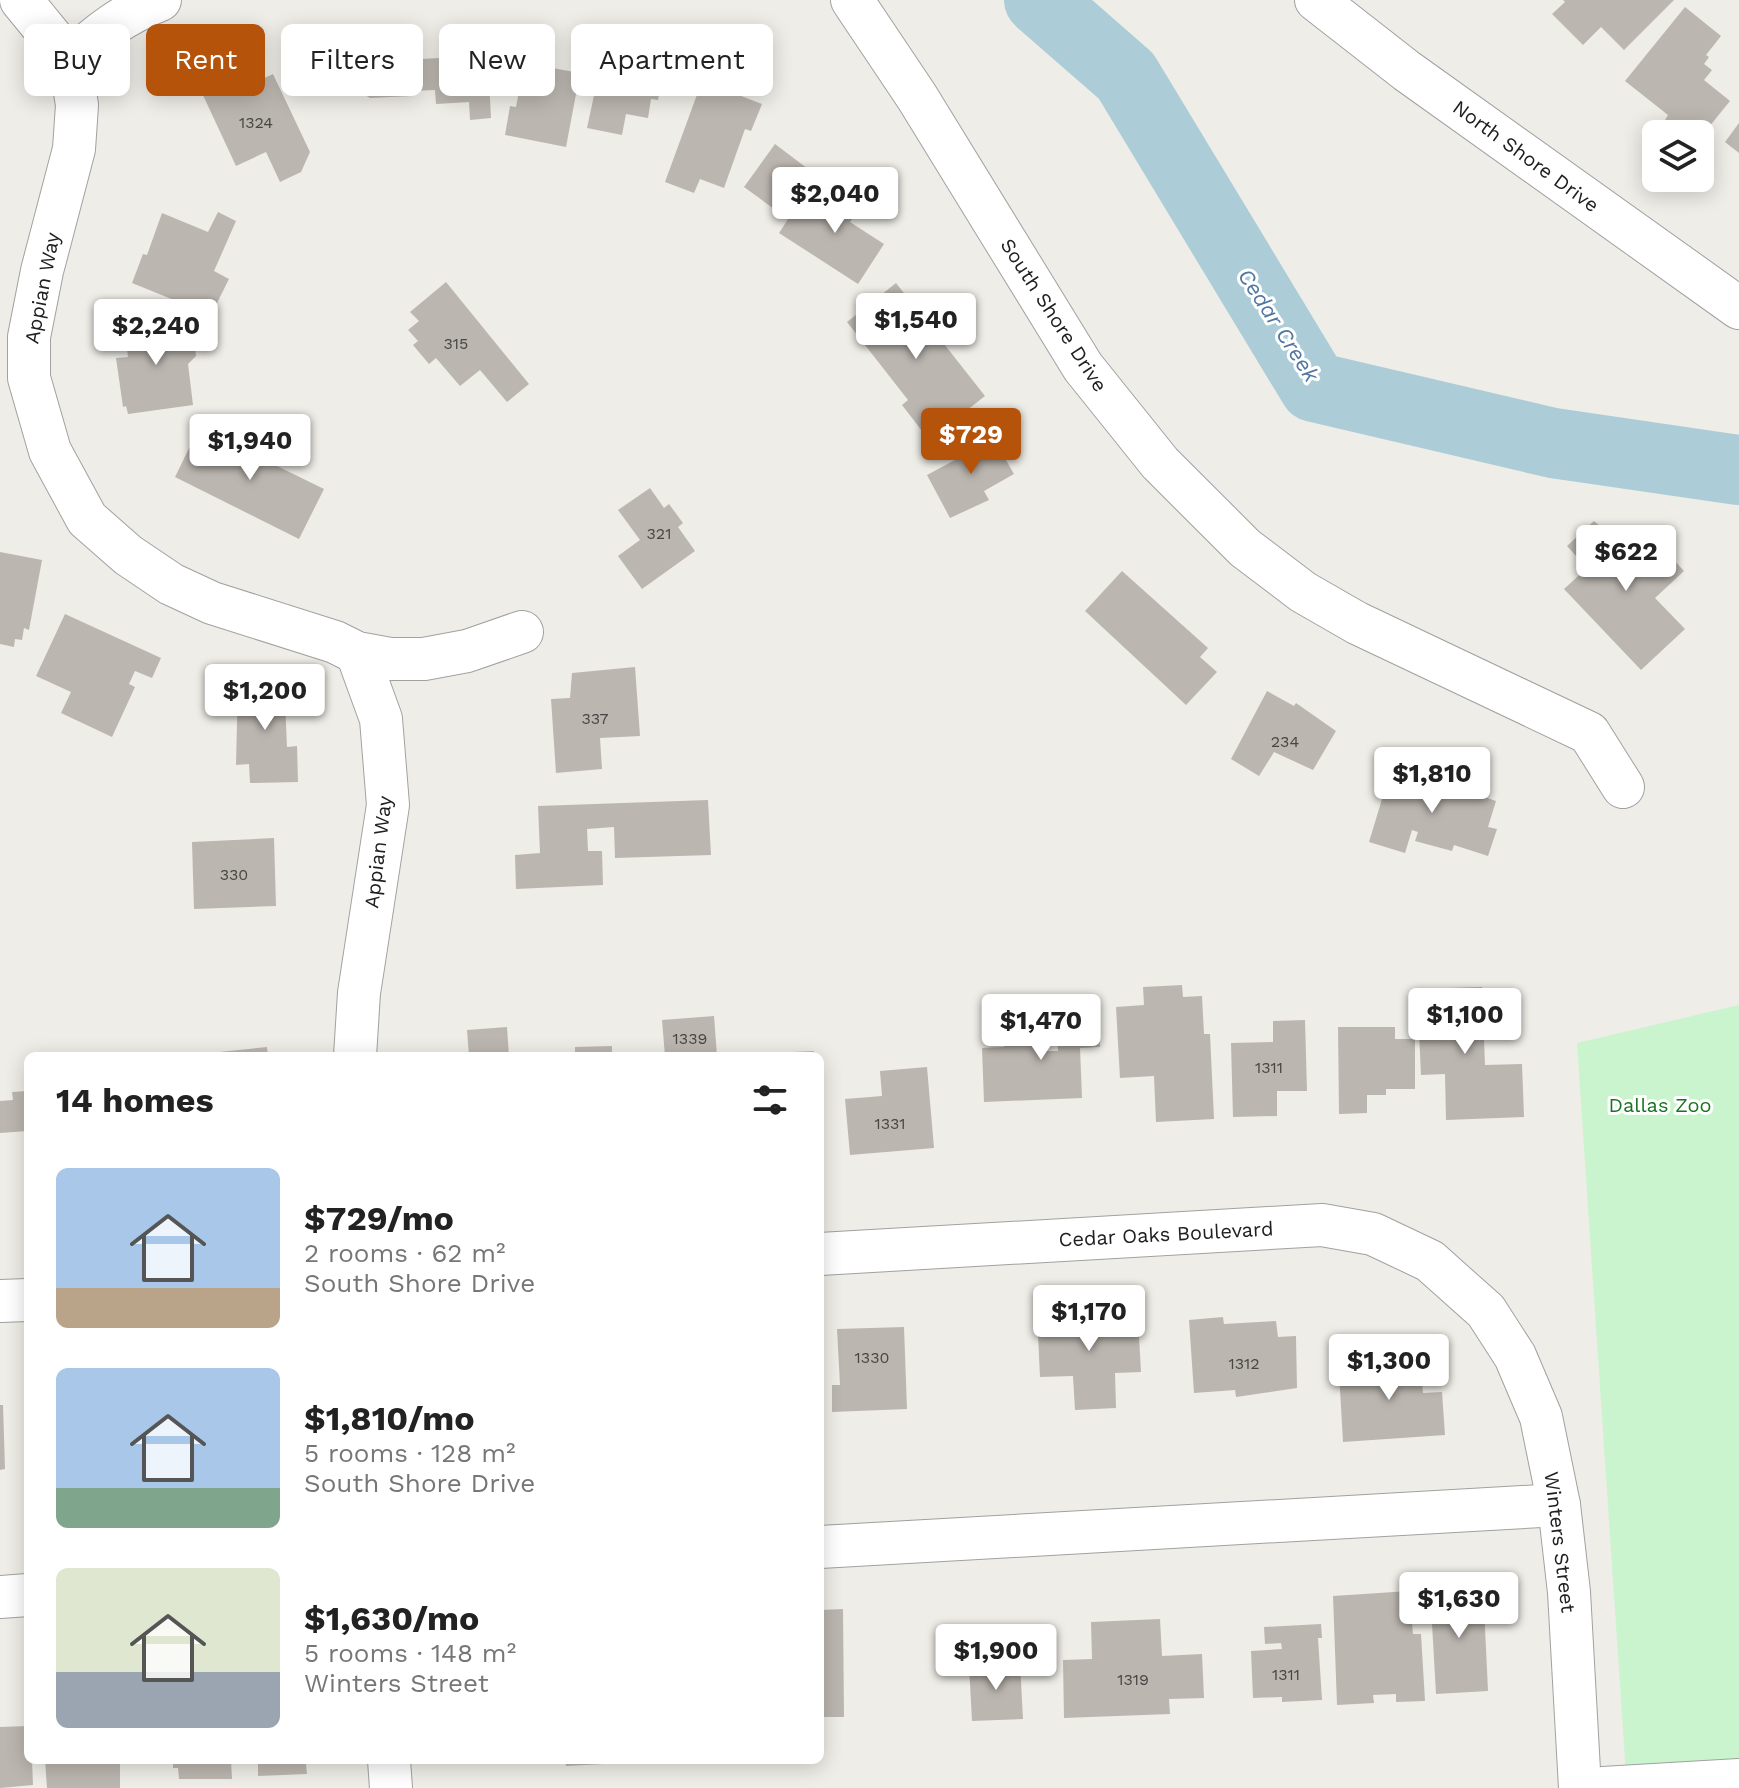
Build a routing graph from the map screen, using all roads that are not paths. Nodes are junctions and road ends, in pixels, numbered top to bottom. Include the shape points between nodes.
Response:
1 (21, 0) edge
2 (160, 0) edge
3 (852, 0) edge
4 (1316, 0) edge
5 (38, 24) edge
6 (111, 24) edge
7 (76, 96) edge
8 (1739, 308) edge
9 (14, 381) edge
10 (522, 632) dead end
11 (357, 653) junction
12 (1623, 787) dead end
13 (355, 1052) edge
14 (824, 1254) edge
15 (24, 1300) edge
16 (0, 1301) edge
17 (1486, 1311) joint
18 (1559, 1505) junction
19 (824, 1547) edge
20 (24, 1595) edge
21 (0, 1597) edge
22 (389, 1764) edge
23 (1739, 1780) edge
24 (391, 1788) edge
25 (1580, 1788) edge
26 (1603, 1788) edge

1 - 5 street
2 - 6 street
3 - 12 street, South Shore Drive via 1083,367 1160,463 1245,548 1303,592 1589,733
4 - 8 street, North Shore Drive
7 - 9 street, Appian Way via 74,149
9 - 11 street, Appian Way via 87,519 128,555 212,603
10 - 11 street, Appian Way via 424,659
11 - 13 street, Appian Way via 381,719 388,805 359,993
14 - 17 street, Cedar Oaks Boulevard via 1322,1225 1373,1234 1430,1261
15 - 16 street
17 - 18 street, Winters Street via 1515,1356 1541,1417
18 - 19 street
18 - 25 street, Winters Street
20 - 21 street
22 - 24 street
23 - 26 street

